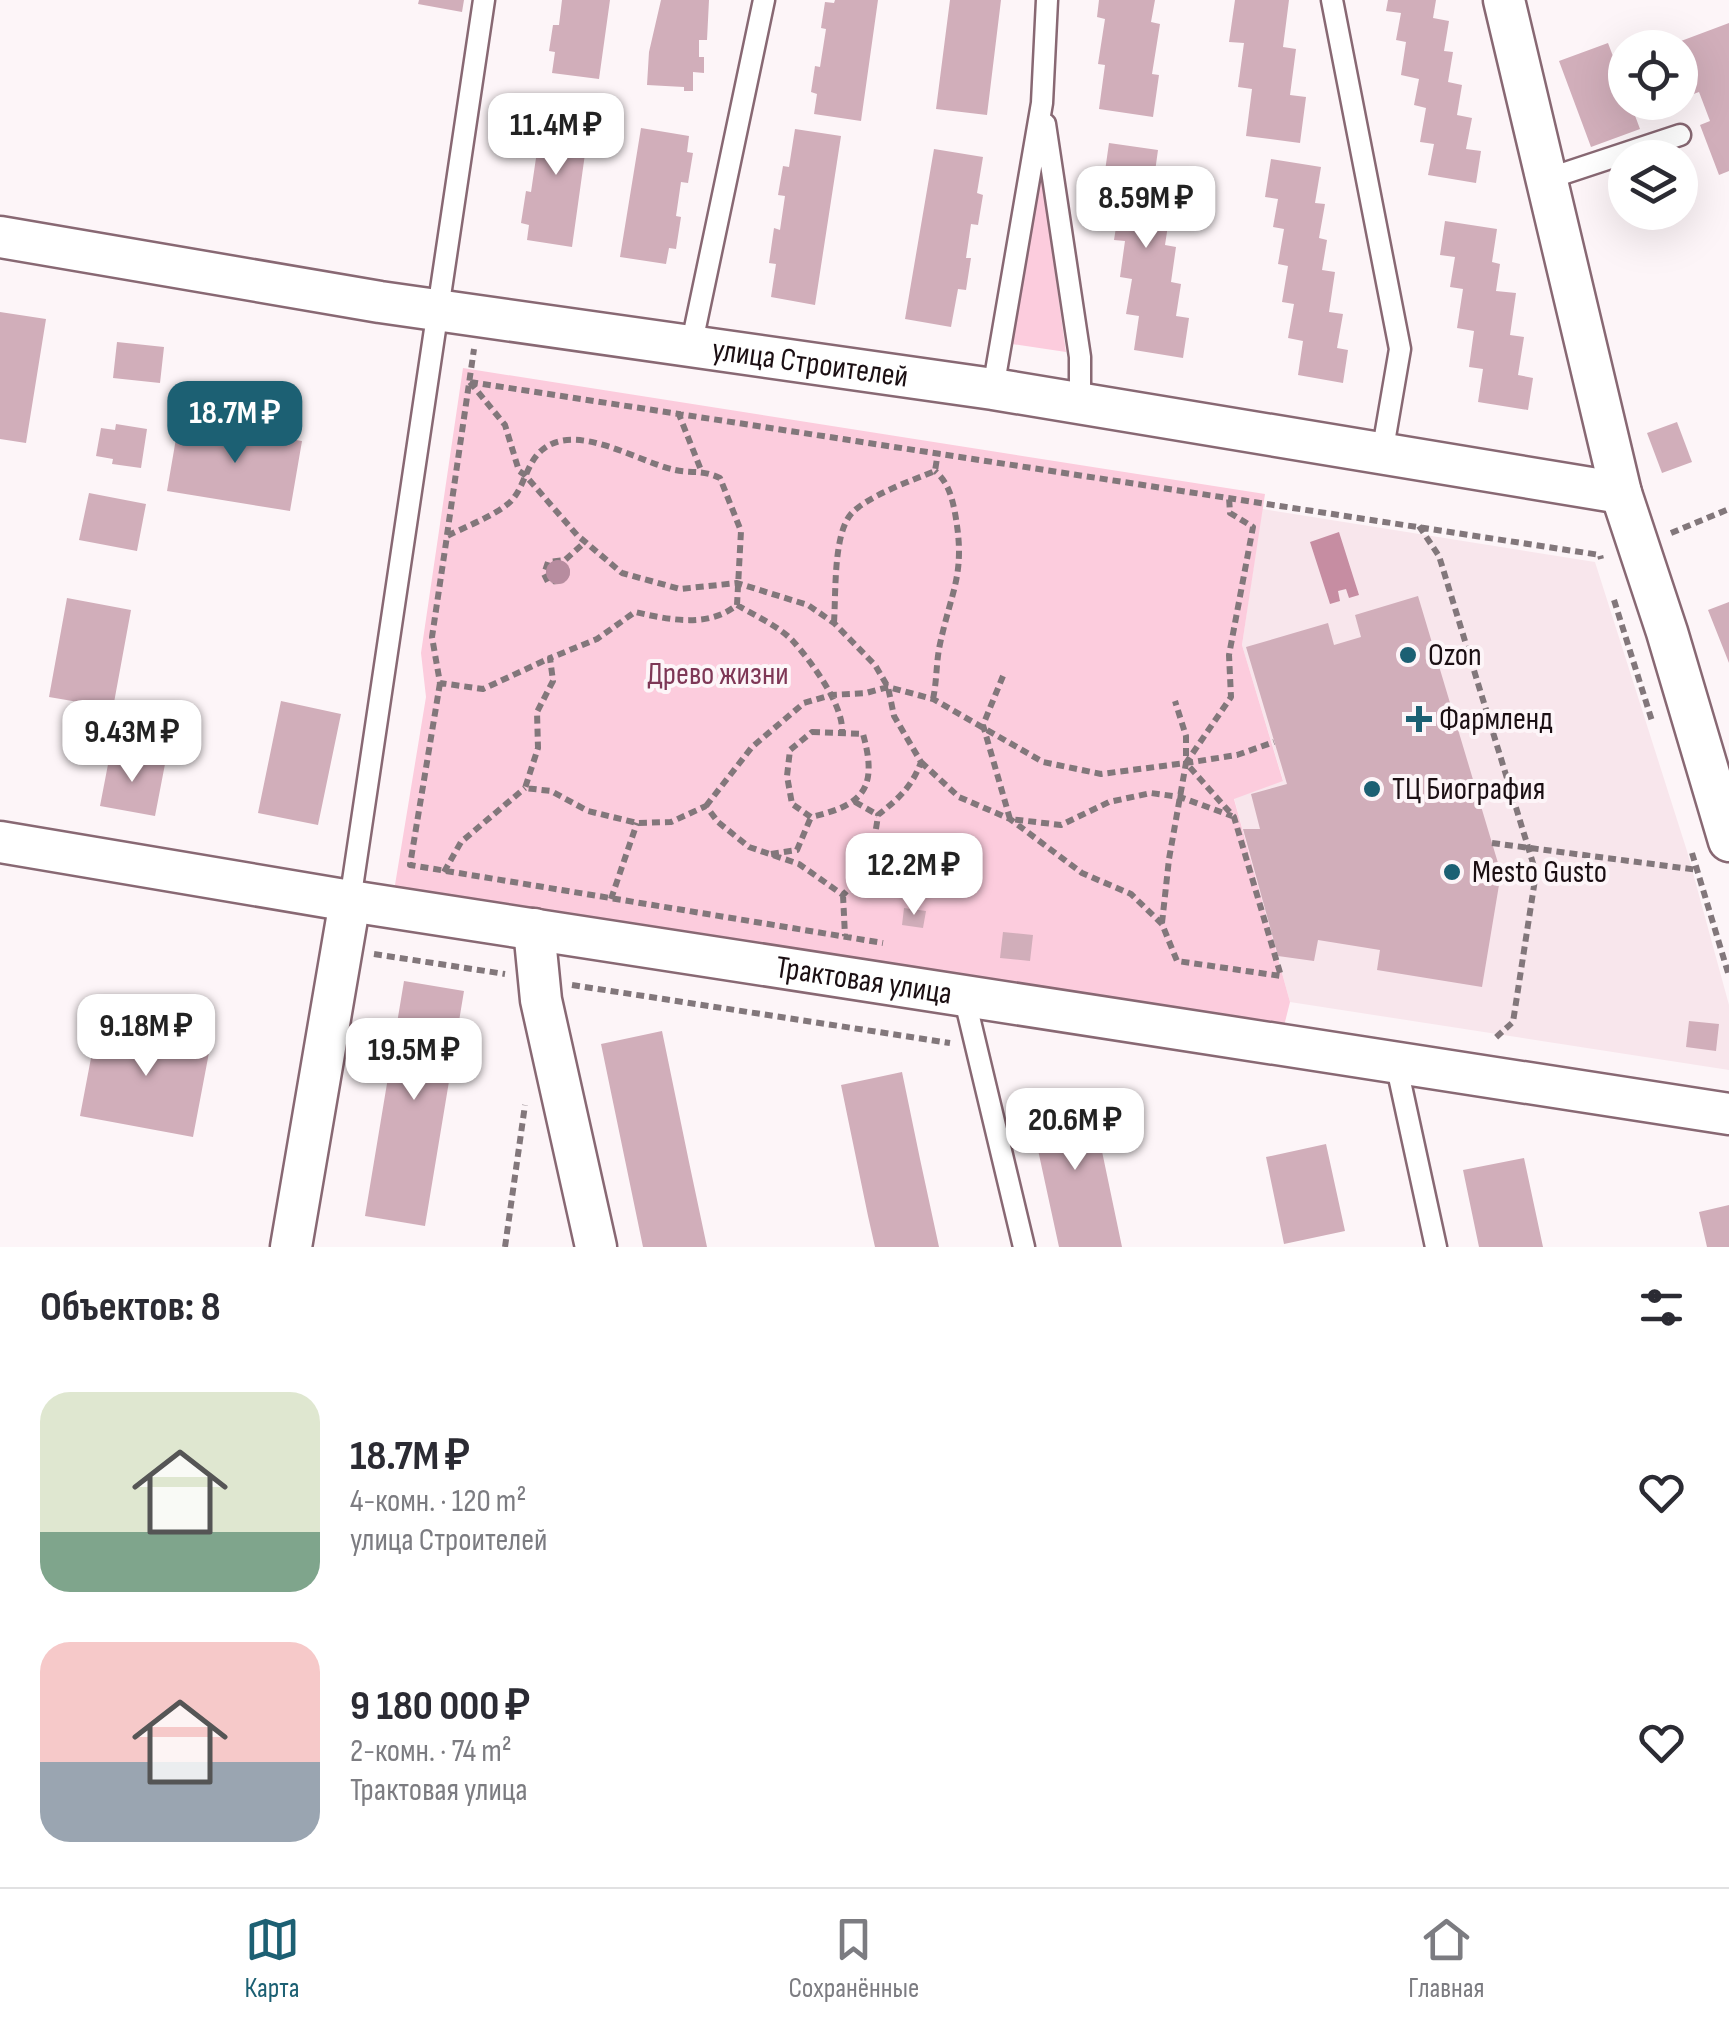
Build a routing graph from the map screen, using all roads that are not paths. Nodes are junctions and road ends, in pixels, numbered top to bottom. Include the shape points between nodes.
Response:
1 (484, 0) edge
2 (764, 0) edge
3 (1047, 0) edge
4 (1332, 0) edge
5 (1504, 0) edge
6 (1042, 102) junction
7 (1680, 135) dead end
8 (1547, 179) junction
9 (0, 238) edge
10 (436, 310) junction
11 (691, 346) junction
12 (994, 390) junction
13 (1080, 404) junction
14 (1382, 454) junction
15 (1621, 493) junction
16 (0, 842) edge
17 (1710, 846) edge
18 (350, 901) junction
19 (534, 929) junction
20 (964, 996) junction
21 (1396, 1062) junction
22 (1729, 1114) edge
23 (292, 1247) edge
24 (596, 1247) edge
25 (1024, 1247) edge
26 (1436, 1247) edge

1 - 10 lane
2 - 11 lane
3 - 6 lane
4 - 14 lane via 1400,349
5 - 8 street
6 - 12 lane
6 - 13 lane via 1080,357
7 - 8 lane
8 - 15 street
9 - 10 street, улица Строителей
10 - 11 street, улица Строителей
10 - 18 lane
11 - 12 street, улица Строителей
12 - 13 street, улица Строителей
13 - 14 street, улица Строителей
14 - 15 street, улица Строителей
15 - 17 street via 1667,632
16 - 18 street, Трактовая улица
18 - 19 street, Трактовая улица
18 - 23 street
19 - 20 street, Трактовая улица
19 - 24 street
20 - 21 street, Трактовая улица
20 - 25 lane
21 - 22 street, Трактовая улица
21 - 26 lane

